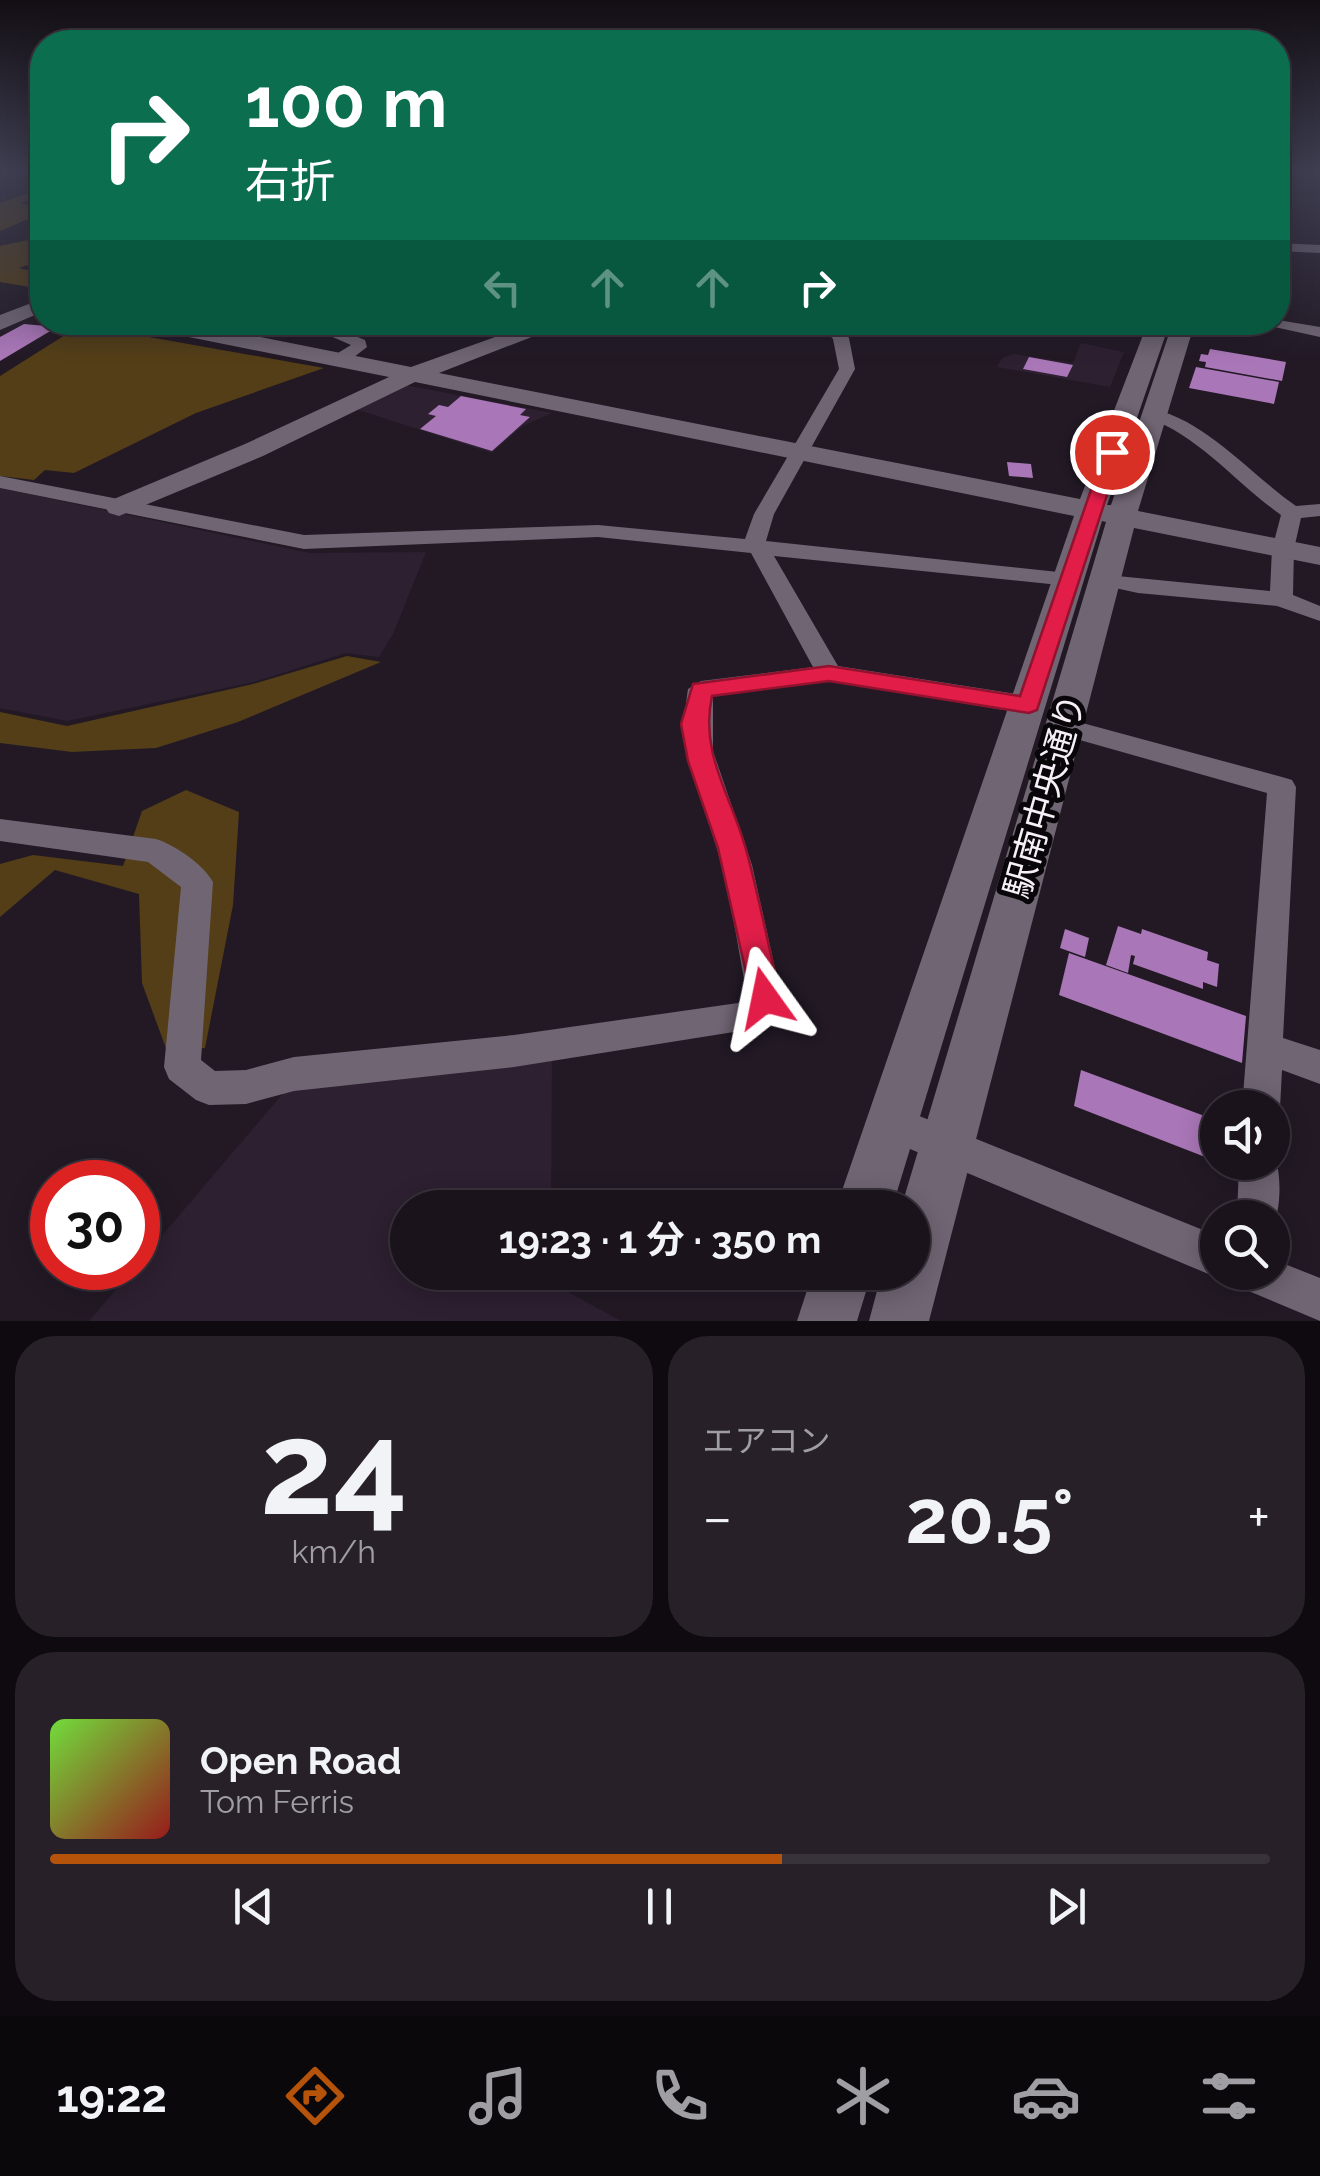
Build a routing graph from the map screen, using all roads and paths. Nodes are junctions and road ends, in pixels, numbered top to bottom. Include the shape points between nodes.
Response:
1 (1290, 248) edge
2 (1320, 249) edge
3 (14, 295) dead end
4 (30, 300) edge
5 (30, 309) edge
6 (0, 323) edge
7 (1290, 327) edge
8 (1320, 332) edge
9 (245, 335) edge
10 (339, 335) edge
11 (523, 335) edge
12 (838, 335) edge
13 (1154, 335) edge
14 (1180, 335) edge
15 (340, 360) junction
16 (414, 374) junction
17 (1154, 414) junction
18 (801, 452) junction
19 (0, 482) edge
20 (119, 506) junction
21 (1320, 510) edge
22 (1106, 512) junction
23 (1292, 513) junction
24 (757, 548) junction
25 (1282, 549) junction
26 (1320, 556) edge
27 (1087, 579) junction
28 (1280, 599) junction
29 (1320, 614) edge
30 (829, 673) junction
31 (1047, 716) junction
32 (0, 830) edge
33 (1264, 1047) junction
34 (1320, 1067) edge
35 (1263, 1090) edge
36 (892, 1123) junction
37 (947, 1144) junction
38 (870, 1190) edge
39 (930, 1206) edge
40 (1200, 1249) edge
41 (1290, 1287) edge
42 (837, 1290) edge
43 (907, 1290) edge
44 (1320, 1300) edge
45 (827, 1321) edge
46 (899, 1321) edge

1 - 2 street
3 - 4 street
5 - 6 street
7 - 8 street
9 - 15 street
10 - 15 street via 359,343
11 - 16 street
12 - 18 street via 846,369
13 - 22 street, 駅南中央通り
14 - 17 street, 駅南中央通り
15 - 16 street
16 - 18 street
16 - 20 street
17 - 22 street, 駅南中央通り
17 - 23 street via 1181,423
18 - 22 street
18 - 24 street via 764,514
19 - 20 street
20 - 24 street via 315,543 567,530
21 - 23 street
22 - 25 street
22 - 27 street, 駅南中央通り
23 - 25 street
24 - 27 street
24 - 30 street
25 - 26 street
25 - 28 street
27 - 28 street
27 - 31 street, 駅南中央通り
28 - 29 street
30 - 31 street
30 - 32 street via 701,689 693,724 732,848 765,998 747,1017 209,1088 182,1067 197,882 156,852
31 - 33 street via 1282,787
31 - 36 street, 駅南中央通り
31 - 37 street, 駅南中央通り
33 - 34 street
33 - 35 street
36 - 37 street
36 - 38 street, 駅南中央通り
37 - 39 street, 駅南中央通り
37 - 40 street
41 - 44 street
42 - 45 street
43 - 46 street, 駅南中央通り

